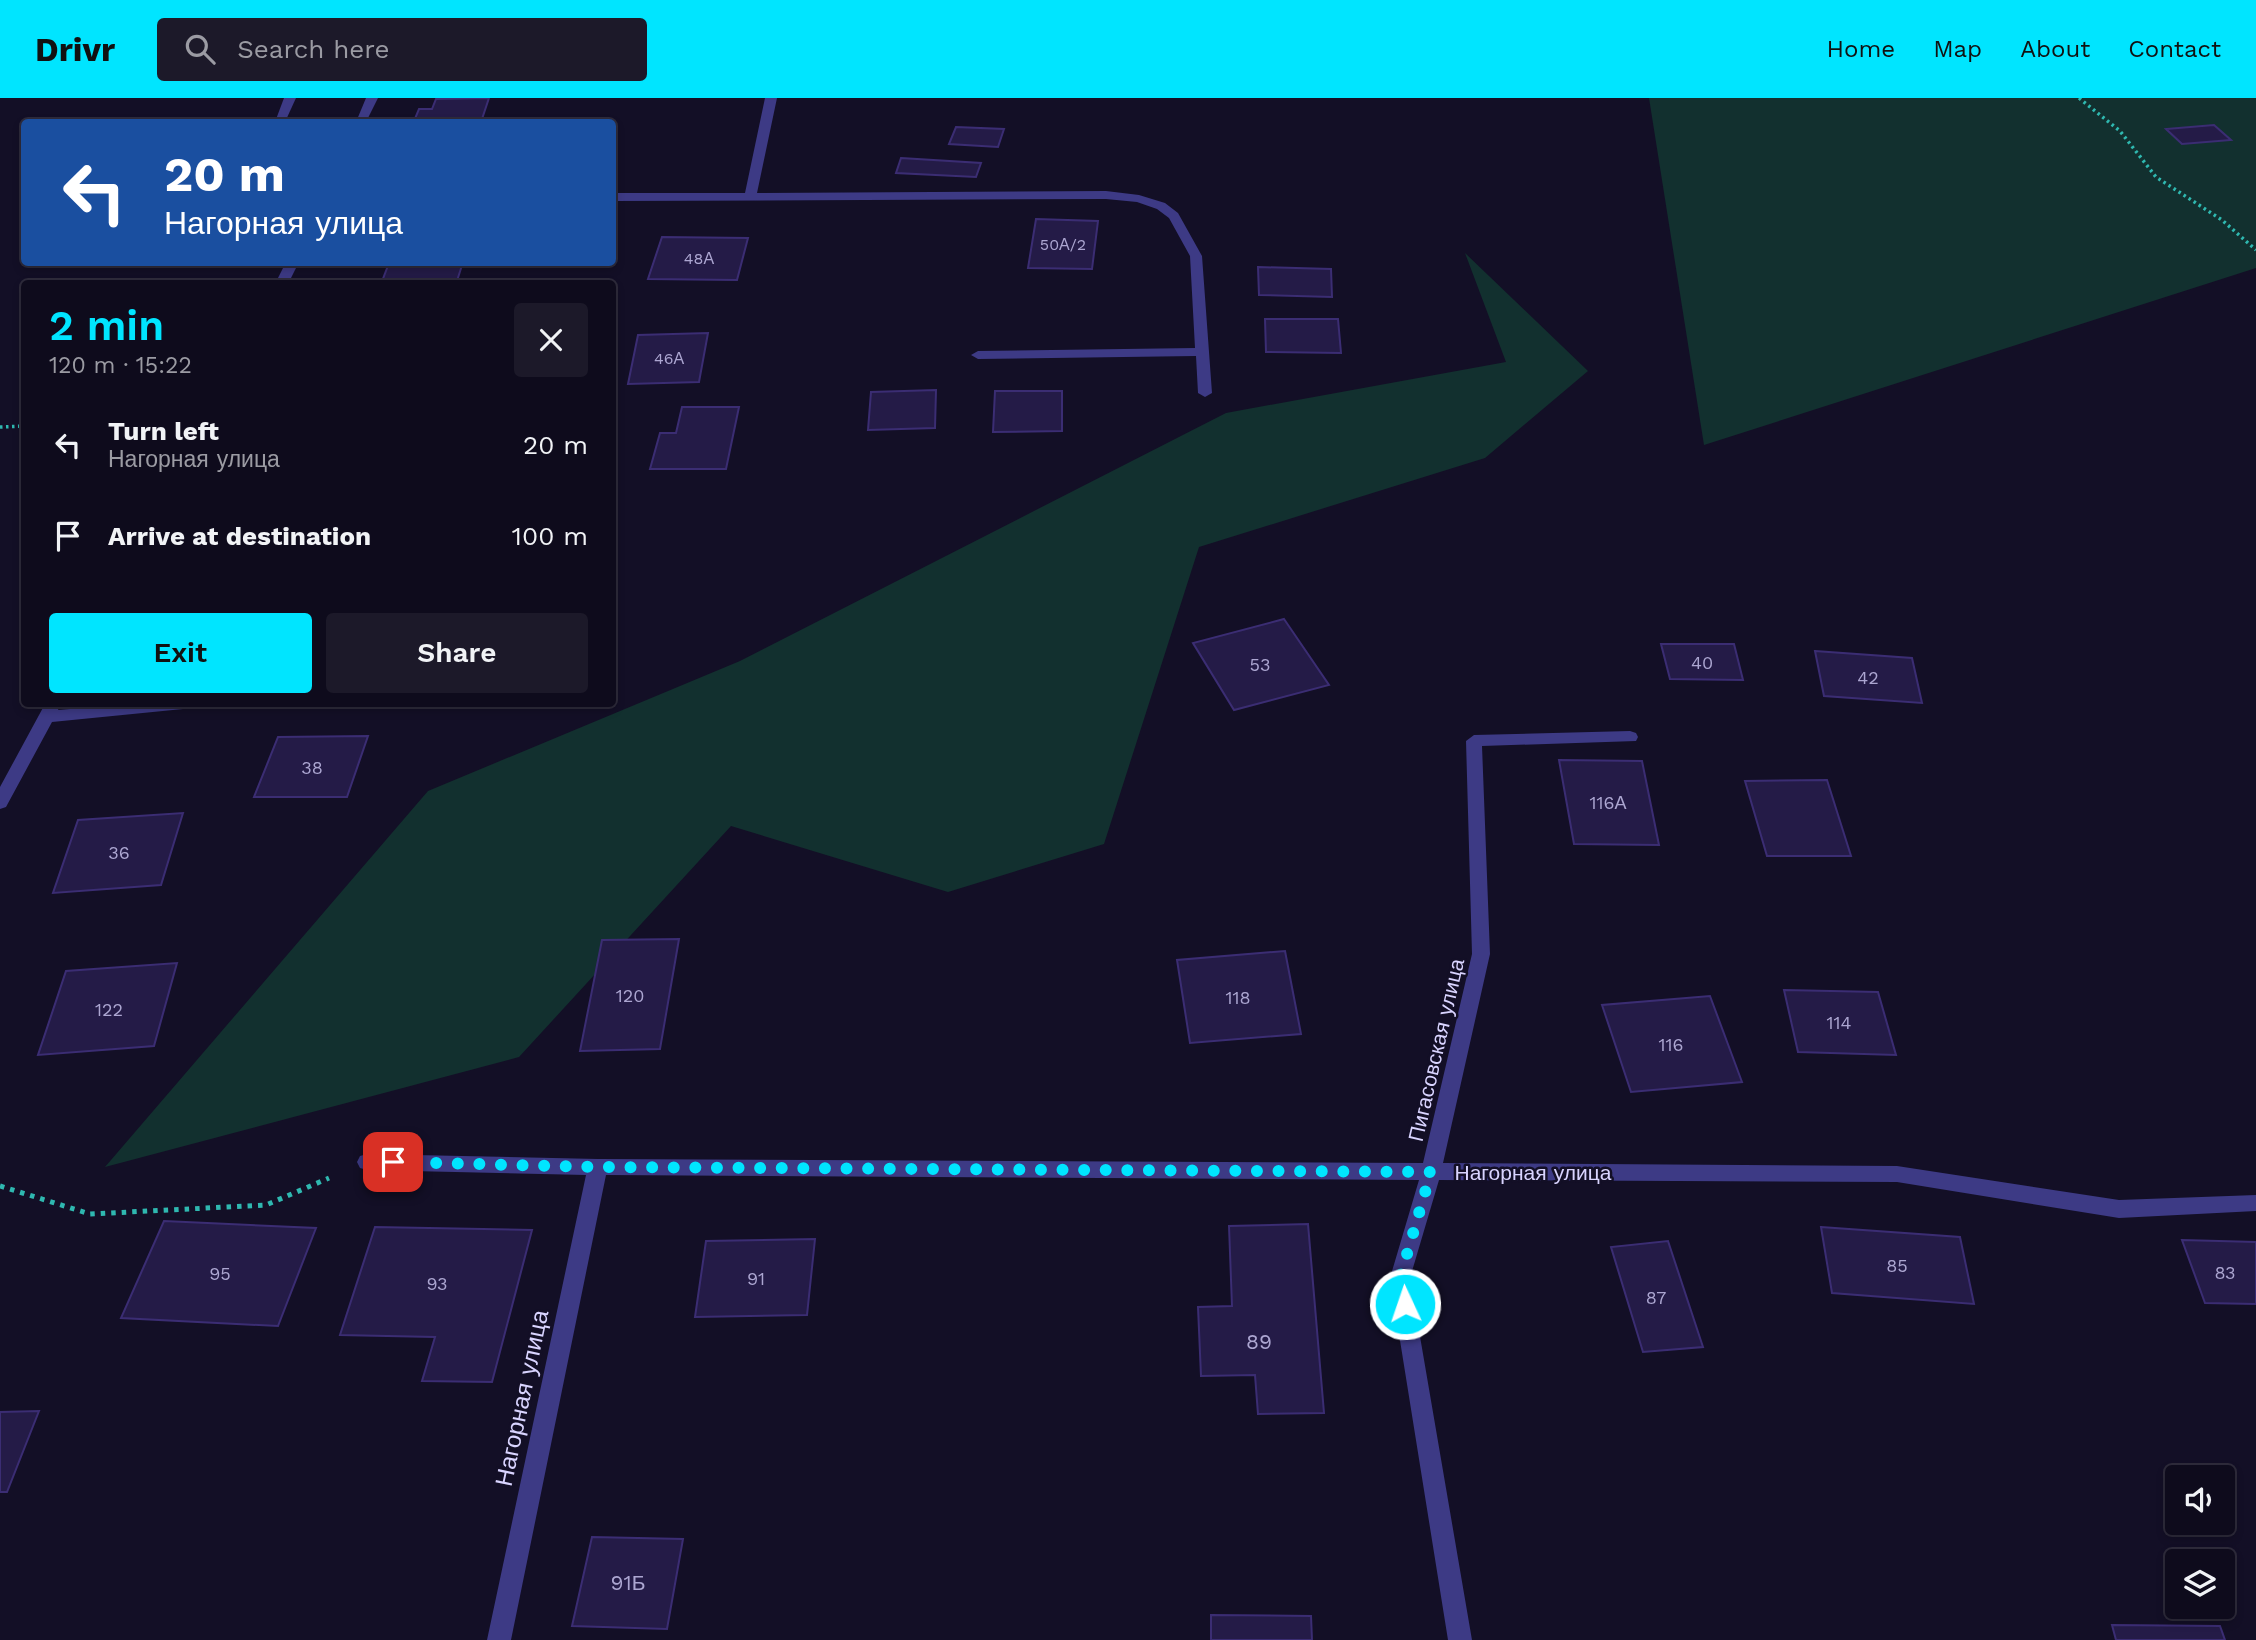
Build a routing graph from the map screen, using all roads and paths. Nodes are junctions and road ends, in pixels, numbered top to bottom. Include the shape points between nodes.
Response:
1 (290, 98) edge
2 (372, 98) edge
3 (771, 98) edge
4 (2079, 98) edge
5 (281, 119) edge
6 (362, 119) edge
7 (750, 196) junction
8 (616, 197) edge
9 (2256, 250) edge
10 (1203, 352) junction
11 (978, 355) dead end
12 (1205, 393) dead end
13 (0, 426) edge
14 (21, 426) edge
15 (116, 707) edge
16 (50, 710) edge
17 (1630, 737) dead end
18 (0, 803) edge
19 (367, 1162) joint
20 (598, 1167) junction
21 (1431, 1172) junction
22 (0, 1186) edge
23 (2256, 1203) edge
24 (499, 1640) edge
25 (1460, 1640) edge

1 - 5 street
2 - 6 street
3 - 7 street
4 - 9 path via 2120,131 2157,177 2222,220
7 - 8 street
7 - 10 street via 1106,195 1161,206 1174,216 1196,256
10 - 11 street
10 - 12 street
13 - 14 path
15 - 16 street
16 - 18 street
17 - 21 street, Пигасовская улица via 1474,741 1481,954
19 - 20 street, Нагорная улица
19 - 22 path via 266,1205 90,1213
20 - 21 street, Нагорная улица
20 - 24 street, Нагорная улица
21 - 23 street, Нагорная улица via 1897,1174 2119,1209
21 - 25 street, Пигасовская улица via 1400,1278

